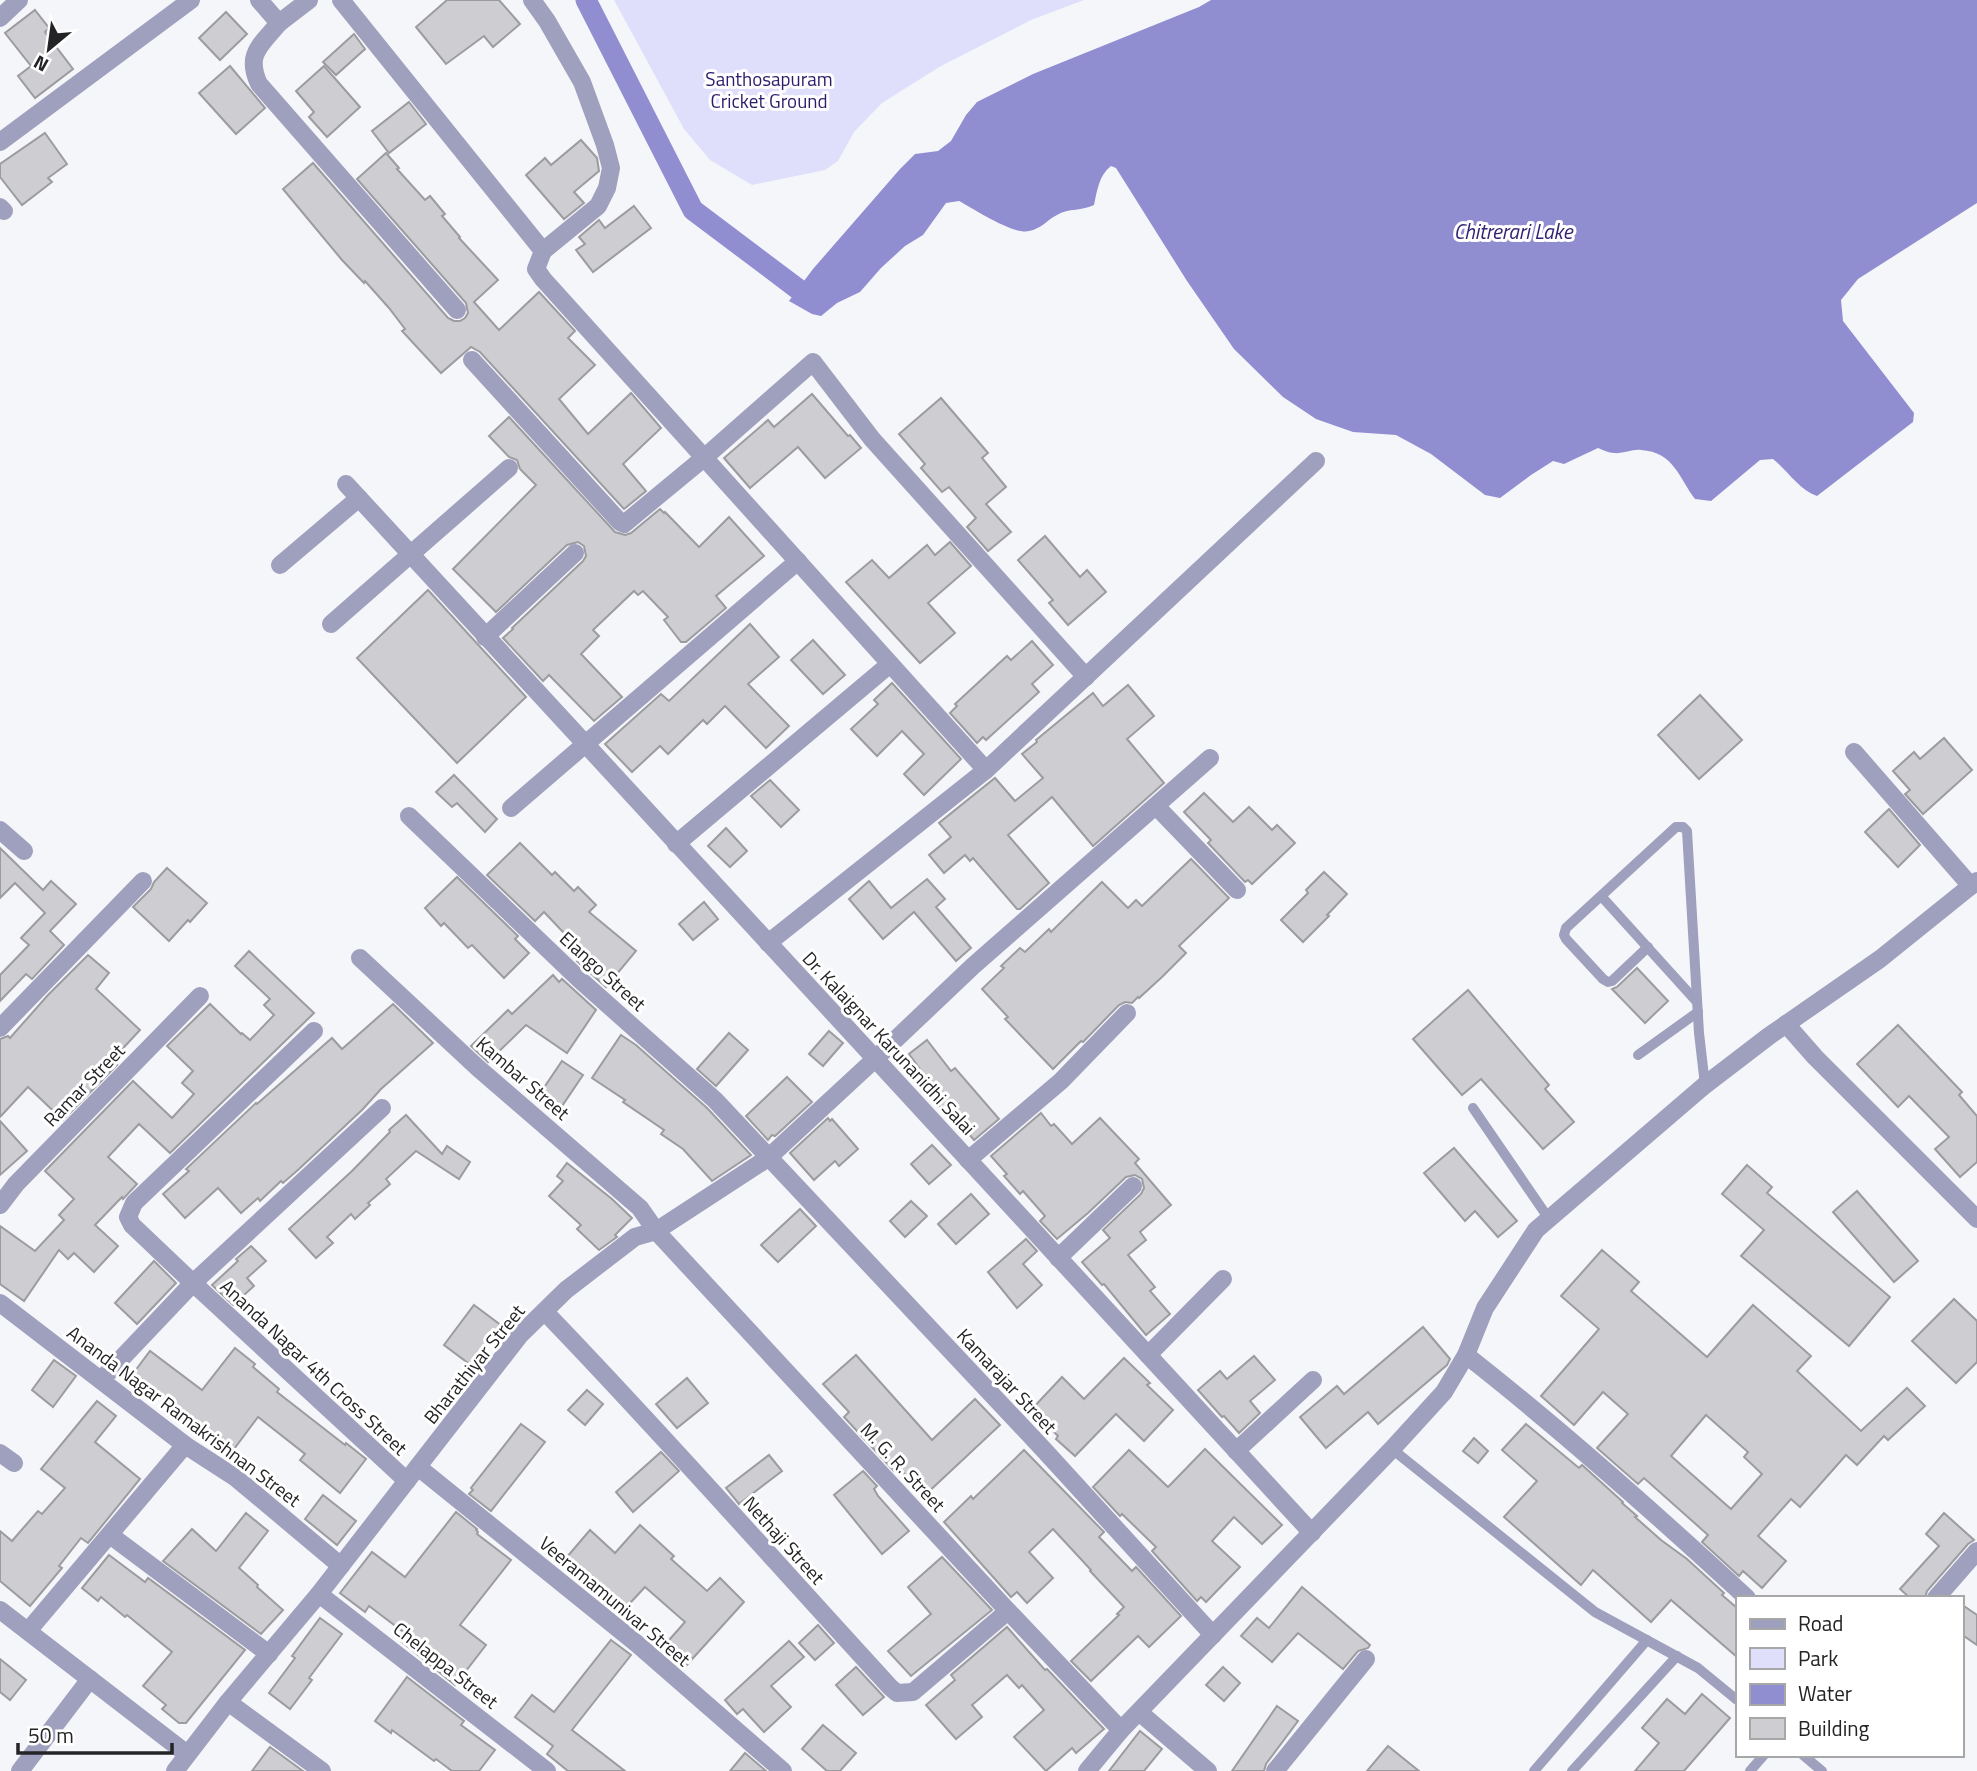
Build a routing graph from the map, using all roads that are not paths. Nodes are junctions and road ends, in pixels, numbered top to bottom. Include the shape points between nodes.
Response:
1 (19, 0) edge
2 (191, 0) edge
3 (259, 0) edge
4 (309, 0) edge
5 (341, 0) edge
6 (532, 0) edge
7 (0, 18) edge
8 (279, 23) junction
9 (0, 142) edge
10 (544, 251) junction
11 (457, 310) dead end
12 (472, 359) dead end
13 (705, 457) junction
14 (1315, 461) dead end
15 (509, 468) dead end
16 (346, 484) dead end
17 (359, 498) junction
18 (576, 553) dead end
19 (410, 555) junction
20 (798, 561) junction
21 (280, 565) dead end
22 (331, 624) dead end
23 (485, 637) junction
24 (890, 663) junction
25 (1086, 677) junction
26 (584, 744) junction
27 (1854, 752) dead end
28 (1210, 758) dead end
29 (986, 770) junction
30 (1156, 806) junction
31 (511, 808) dead end
32 (409, 816) dead end
33 (0, 830) edge
34 (676, 844) junction
35 (24, 850) dead end
36 (143, 881) dead end
37 (1974, 883) edge
38 (1237, 890) dead end
39 (1602, 897) junction
40 (768, 943) junction
41 (1648, 947) junction
42 (360, 958) dead end
43 (200, 996) dead end
44 (1698, 1007) junction
45 (1127, 1013) dead end
46 (1786, 1024) junction
47 (0, 1028) edge
48 (314, 1031) dead end
49 (1638, 1055) dead end
50 (875, 1059) junction
51 (1705, 1085) junction
52 (382, 1108) dead end
53 (1473, 1108) dead end
54 (768, 1158) junction
55 (968, 1160) junction
56 (1133, 1186) dead end
57 (0, 1205) edge
58 (1549, 1219) junction
59 (1977, 1219) edge
60 (656, 1231) junction
61 (1058, 1258) junction
62 (1223, 1279) dead end
63 (193, 1283) junction
64 (0, 1303) edge
65 (545, 1312) junction
66 (1147, 1355) junction
67 (1466, 1355) junction
68 (100, 1380) junction
69 (1313, 1380) dead end
70 (185, 1445) junction
71 (1392, 1449) junction
72 (1236, 1451) junction
73 (413, 1474) junction
74 (1312, 1533) junction
75 (110, 1535) junction
76 (1977, 1551) edge
77 (341, 1566) junction
78 (319, 1594) junction
79 (1745, 1596) edge
80 (1938, 1596) edge
81 (1008, 1611) junction
82 (2, 1615) edge
83 (28, 1631) junction
84 (1213, 1635) junction
85 (1647, 1640) junction
86 (269, 1654) junction
87 (1677, 1656) junction
88 (1366, 1659) dead end
89 (90, 1679) junction
90 (1736, 1699) edge
91 (228, 1702) junction
92 (1139, 1712) junction
93 (1121, 1730) junction
94 (187, 1754) junction
95 (1762, 1757) edge
96 (1805, 1757) edge
97 (20, 1771) edge
98 (175, 1771) edge
99 (322, 1771) edge
100 (547, 1771) edge
101 (783, 1771) edge
102 (1087, 1771) edge
103 (1208, 1771) edge
104 (1275, 1771) edge
105 (1534, 1771) edge
106 (1572, 1771) edge
107 (1750, 1771) edge
108 (1822, 1771) edge

1 - 7 street
2 - 9 street
3 - 8 street
4 - 8 street
5 - 10 street
6 - 10 street via 582,82 611,168 598,206
8 - 11 street via 253,60 259,84
10 - 13 street via 536,269 543,279
12 - 13 street via 622,524
13 - 20 street
13 - 25 street via 813,362 872,439
14 - 25 street
15 - 19 street
16 - 17 street, Dr. Kalaignar Karunanidhi Salai
17 - 19 street, Dr. Kalaignar Karunanidhi Salai
17 - 21 street
18 - 23 street
19 - 22 street
19 - 23 street, Dr. Kalaignar Karunanidhi Salai
20 - 24 street
20 - 26 street
23 - 26 street, Dr. Kalaignar Karunanidhi Salai
24 - 29 street
24 - 34 street
25 - 29 street
26 - 31 street
26 - 34 street, Dr. Kalaignar Karunanidhi Salai
27 - 37 street
28 - 30 street, Bharathiyar Street
29 - 40 street
30 - 38 street
30 - 50 street, Bharathiyar Street via 973,966
32 - 54 street, Elango Street via 579,979 715,1100
33 - 35 street
34 - 40 street, Dr. Kalaignar Karunanidhi Salai
36 - 47 street
37 - 46 street via 1880,959
39 - 41 lane
39 - 41 lane via 1566,928 1566,939 1608,982
39 - 44 lane via 1676,827 1685,829
40 - 50 street, Dr. Kalaignar Karunanidhi Salai
41 - 44 lane
42 - 60 street, Kambar Street via 640,1208
43 - 57 street, Ramar Street
44 - 49 lane
44 - 51 lane
45 - 55 street via 1061,1082
46 - 51 street
46 - 59 street
48 - 63 street, Ananda Nagar 4th Cross Street via 129,1211 132,1225
50 - 54 street, Bharathiyar Street
50 - 55 street, Dr. Kalaignar Karunanidhi Salai
51 - 58 street
52 - 63 street
53 - 58 lane
54 - 60 street, Bharathiyar Street
54 - 84 street, Kamarajar Street
55 - 61 street, Dr. Kalaignar Karunanidhi Salai
56 - 61 street
58 - 67 street via 1536,1230 1485,1308
60 - 65 street, Bharathiyar Street via 635,1237
60 - 81 street, M. G. R. Street
61 - 66 street, Dr. Kalaignar Karunanidhi Salai
62 - 66 street
63 - 68 street
63 - 73 street, Ananda Nagar 4th Cross Street
64 - 68 street, Ananda Nagar Ramakrishnan Street
65 - 73 street, Bharathiyar Street via 520,1335
65 - 81 street, Nethaji Street via 897,1693 913,1692
66 - 72 street, Dr. Kalaignar Karunanidhi Salai
67 - 71 street via 1444,1392
67 - 79 street via 1649,1508
68 - 70 street, Ananda Nagar Ramakrishnan Street
69 - 72 street
70 - 75 street
70 - 77 street, Ananda Nagar Ramakrishnan Street via 236,1478
71 - 74 street
71 - 85 lane via 1595,1612
72 - 74 street, Dr. Kalaignar Karunanidhi Salai
73 - 77 street, Bharathiyar Street
73 - 101 street, Veeramamunivar Street via 636,1643
74 - 84 street
75 - 83 street
75 - 86 street
76 - 80 street
77 - 78 street, Bharathiyar Street
78 - 86 street, Bharathiyar Street
78 - 100 street, Chelappa Street
81 - 93 street, M. G. R. Street
82 - 83 street
83 - 89 street
84 - 92 street
85 - 87 lane
85 - 105 lane
86 - 91 street, Bharathiyar Street
87 - 90 lane
87 - 106 lane
88 - 104 street
89 - 94 street
89 - 97 street
91 - 94 street, Bharathiyar Street
91 - 99 street
92 - 93 street
92 - 103 street
93 - 102 street
94 - 98 street, Bharathiyar Street
95 - 107 lane
96 - 108 lane

